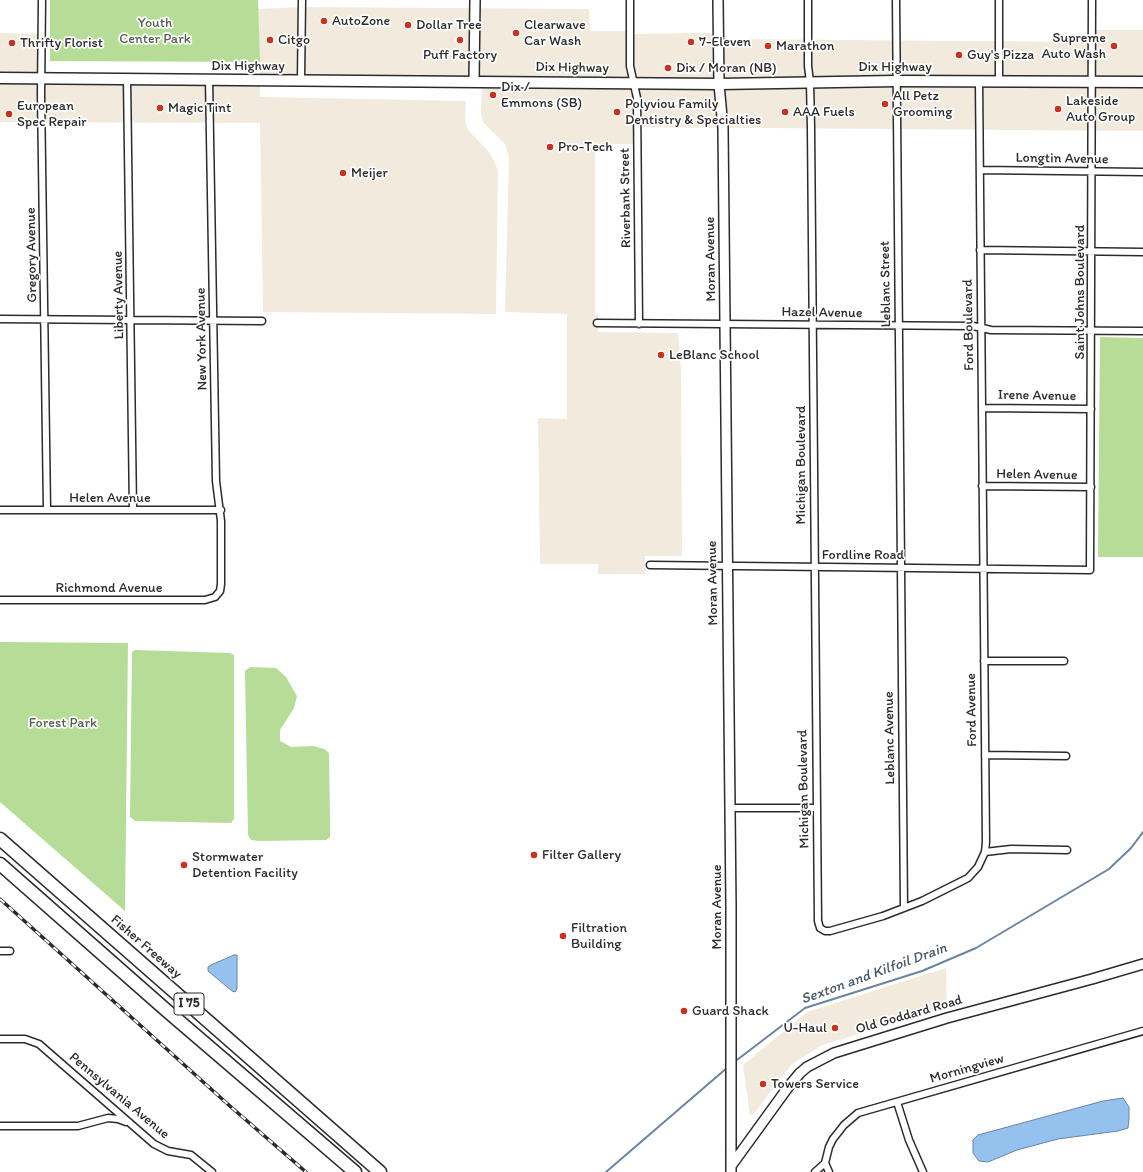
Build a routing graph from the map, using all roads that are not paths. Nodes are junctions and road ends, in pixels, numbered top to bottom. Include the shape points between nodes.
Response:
1 (42, 0) edge
2 (302, 0) edge
3 (475, 0) edge
4 (630, 0) edge
5 (718, 0) edge
6 (808, 0) edge
7 (896, 0) edge
8 (999, 0) edge
9 (1092, 0) edge
10 (0, 78) edge
11 (41, 78) junction
12 (128, 79) junction
13 (209, 80) junction
14 (301, 80) junction
15 (474, 81) junction
16 (896, 81) junction
17 (979, 81) junction
18 (999, 81) junction
19 (1092, 81) junction
20 (810, 82) junction
21 (1143, 82) edge
22 (634, 83) junction
23 (719, 84) junction
24 (980, 170) junction
25 (1092, 172) junction
26 (1143, 172) edge
27 (980, 250) junction
28 (1092, 252) junction
29 (1143, 252) edge
30 (0, 319) edge
31 (45, 320) junction
32 (131, 320) junction
33 (213, 320) junction
34 (262, 321) dead end
35 (597, 323) dead end
36 (639, 324) junction
37 (725, 325) junction
38 (812, 325) junction
39 (899, 326) junction
40 (980, 328) junction
41 (1092, 331) junction
42 (1143, 331) edge
43 (982, 408) junction
44 (1091, 409) junction
45 (982, 486) junction
46 (1091, 487) junction
47 (0, 510) edge
48 (47, 510) junction
49 (133, 510) junction
50 (221, 510) junction
51 (650, 565) dead end
52 (727, 566) junction
53 (814, 567) junction
54 (900, 568) junction
55 (983, 569) junction
56 (1076, 570) joint
57 (216, 596) joint
58 (0, 600) edge
59 (984, 661) junction
60 (1064, 661) dead end
61 (985, 755) junction
62 (1066, 756) dead end
63 (730, 808) junction
64 (816, 808) junction
65 (0, 839) edge
66 (1067, 850) dead end
67 (985, 852) junction
68 (0, 864) edge
69 (904, 908) junction
70 (0, 951) edge
71 (10, 951) dead end
72 (1143, 964) edge
73 (1143, 1031) edge
74 (0, 1039) edge
75 (897, 1102) junction
76 (0, 1126) edge
77 (134, 1127) junction
78 (825, 1164) junction
79 (731, 1169) edge
80 (379, 1171) edge
81 (212, 1172) edge
82 (355, 1172) edge
83 (815, 1172) edge
84 (829, 1172) edge
85 (923, 1172) edge

1 - 11 street, Gregory Avenue
2 - 14 street
3 - 15 main road
4 - 22 street, Riverbank Street via 630,66
5 - 23 main road, Moran Avenue
6 - 20 street, Michigan Boulevard
7 - 16 street, Leblanc Street
8 - 18 street
9 - 19 street, Saint Johns Boulevard
10 - 11 main road, Dix Highway
11 - 12 main road, Dix Highway
11 - 31 street, Gregory Avenue
12 - 13 main road, Dix Highway
12 - 32 street, Liberty Avenue
13 - 14 main road, Dix Highway
13 - 33 street, New York Avenue
14 - 15 main road, Dix Highway
15 - 22 main road, Dix Highway
16 - 17 main road, Dix Highway
16 - 20 main road, Dix Highway
16 - 39 street, Leblanc Street
17 - 18 main road, Dix Highway
17 - 24 street, Ford Boulevard
18 - 19 main road, Dix Highway
19 - 21 main road, Dix Highway
19 - 25 street, Saint Johns Boulevard
20 - 23 main road, Dix Highway
20 - 38 street, Michigan Boulevard
22 - 23 main road, Dix Highway
22 - 36 street, Riverbank Street via 637,98
23 - 37 main road, Moran Avenue via 723,124
24 - 25 street, Longtin Avenue
24 - 27 street, Ford Boulevard
25 - 26 street, Longtin Avenue
25 - 28 street, Saint Johns Boulevard
27 - 28 street
27 - 40 street, Ford Boulevard
28 - 29 street
28 - 41 street, Saint Johns Boulevard
30 - 31 street
31 - 32 street
31 - 48 street, Gregory Avenue
32 - 33 street
32 - 49 street, Liberty Avenue
33 - 34 street
33 - 50 street, New York Avenue via 216,481
35 - 36 street, Hazel Avenue
36 - 37 street, Hazel Avenue
37 - 38 street, Hazel Avenue
37 - 52 main road, Moran Avenue
38 - 39 street, Hazel Avenue
38 - 53 street, Michigan Boulevard
39 - 40 street, Hazel Avenue
39 - 54 street, Leblanc Street
40 - 41 street, Hazel Avenue
40 - 43 street, Ford Boulevard
41 - 42 street, Hazel Avenue
41 - 44 street, Saint Johns Boulevard
43 - 44 street, Irene Avenue
43 - 45 street, Ford Boulevard
44 - 46 street, Saint Johns Boulevard
45 - 46 street, Helen Avenue
45 - 55 street, Ford Boulevard
46 - 56 street, Saint Johns Boulevard via 1090,570
47 - 48 street, Helen Avenue
48 - 49 street, Helen Avenue
49 - 50 street, Helen Avenue
50 - 57 street, New York Avenue via 221,584
51 - 52 street, Fordline Road
52 - 53 street, Fordline Road
52 - 63 main road, Moran Avenue
53 - 54 street, Fordline Road
53 - 64 street, Michigan Boulevard
54 - 55 street, Fordline Road
54 - 69 street, Leblanc Avenue
55 - 56 street, Fordline Road
55 - 59 street, Ford Avenue
57 - 58 street, Richmond Avenue via 205,600
59 - 60 street
59 - 61 street, Ford Avenue
61 - 62 street
61 - 67 street, Ford Avenue
63 - 64 street
63 - 79 main road, Moran Avenue
64 - 69 street, Michigan Boulevard via 818,921 821,929 830,931
65 - 80 highway, Fisher Freeway / I 75
66 - 67 street via 1010,849
67 - 69 street via 978,867 968,878
68 - 82 highway, I 75
70 - 71 street
72 - 79 main road, Old Goddard Road via 947,1018 834,1053 807,1067 796,1078
73 - 75 street, Morningview
74 - 77 street, Pennsylvania Avenue via 25,1039 43,1047
75 - 78 street, Morningview via 869,1109 850,1119 833,1139
75 - 85 street
76 - 77 street via 78,1126 108,1118
77 - 81 street, Pennsylvania Avenue via 158,1147 191,1155
78 - 83 street
78 - 84 street

